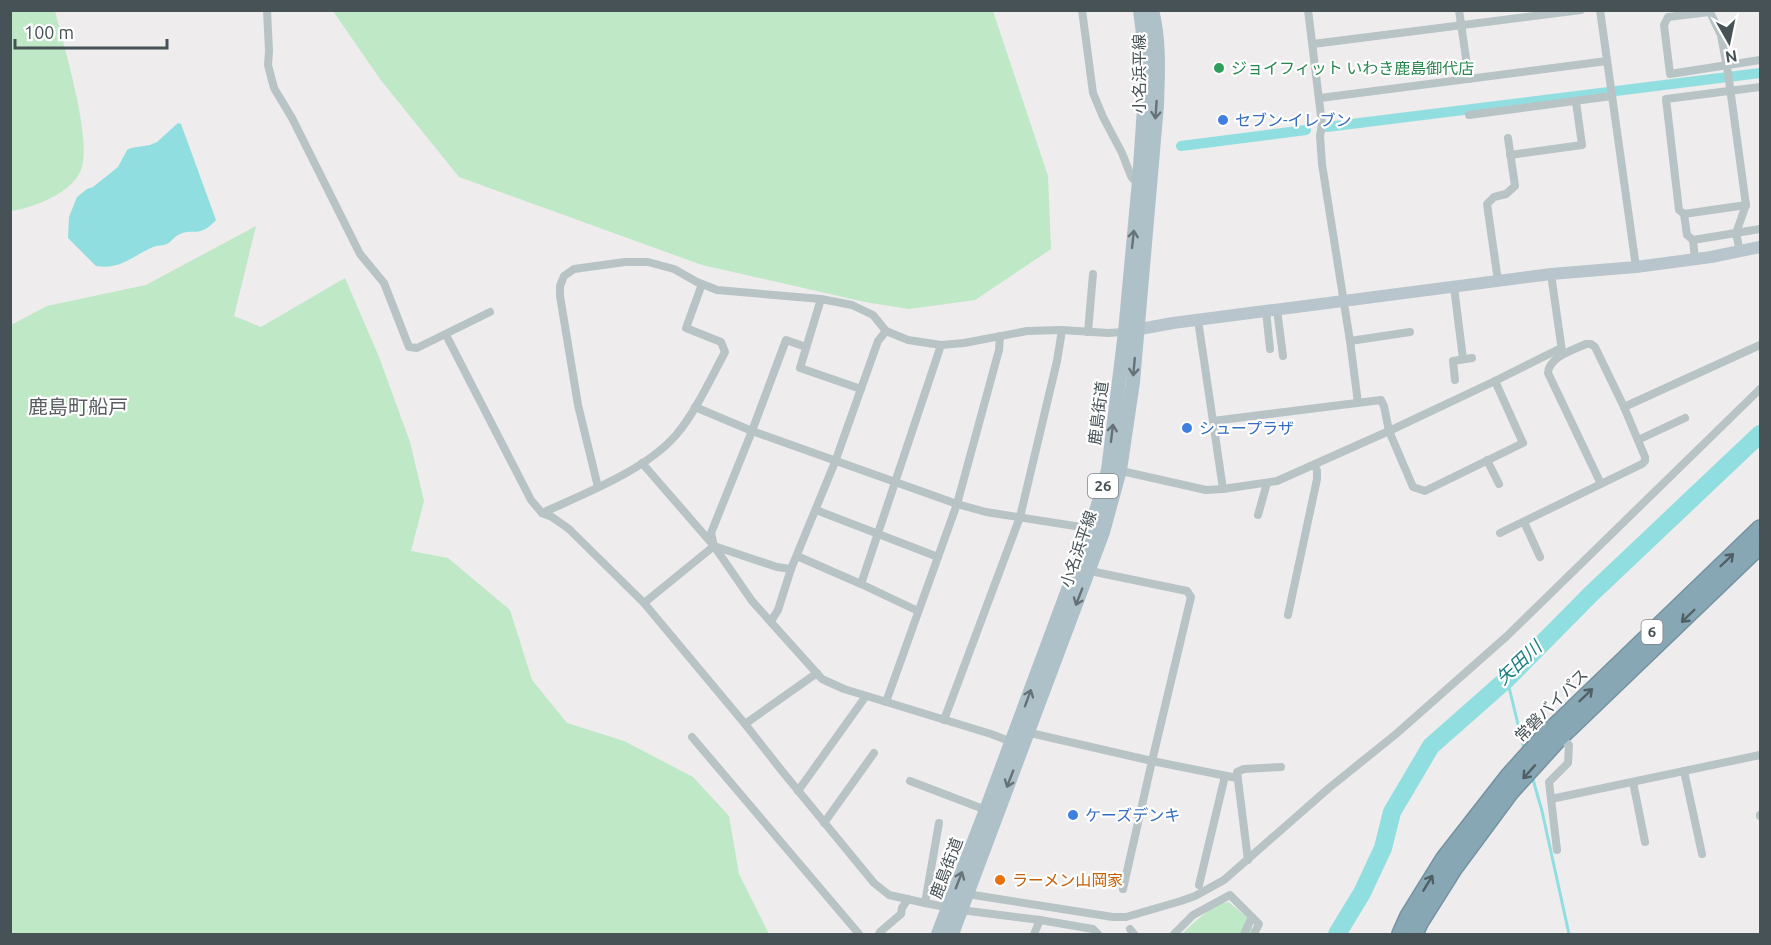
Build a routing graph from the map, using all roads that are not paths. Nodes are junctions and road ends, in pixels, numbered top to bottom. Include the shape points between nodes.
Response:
1 (267, 10) edge
2 (1083, 10) edge
3 (1140, 10) edge
4 (1152, 10) edge
5 (1308, 10) edge
6 (1459, 10) edge
7 (1581, 10) edge
8 (1600, 10) edge
9 (1709, 11) edge
10 (1461, 26) junction
11 (1313, 44) junction
12 (1761, 60) edge
13 (1607, 61) junction
14 (1728, 68) junction
15 (1469, 79) junction
16 (1730, 87) junction
17 (1761, 87) edge
18 (1612, 96) junction
19 (1320, 98) junction
20 (1576, 102) junction
21 (1468, 114) dead end
22 (1508, 138) dead end
23 (1510, 155) junction
24 (1139, 181) junction
25 (1746, 205) junction
26 (1684, 214) junction
27 (1761, 229) edge
28 (1736, 233) junction
29 (1693, 240) junction
30 (1761, 247) edge
31 (1740, 252) junction
32 (1695, 259) junction
33 (1636, 267) junction
34 (1093, 274) dead end
35 (1551, 274) junction
36 (1498, 281) junction
37 (702, 284) junction
38 (1454, 288) junction
39 (820, 299) junction
40 (1343, 302) junction
41 (1271, 311) junction
42 (490, 312) dead end
43 (1198, 320) junction
44 (1062, 330) junction
45 (886, 331) junction
46 (1131, 331) junction
47 (1088, 332) junction
48 (1410, 332) dead end
49 (446, 335) junction
50 (1000, 336) junction
51 (1350, 341) junction
52 (941, 345) junction
53 (1761, 345) edge
54 (806, 347) junction
55 (1270, 349) dead end
56 (1562, 351) junction
57 (1283, 356) dead end
58 (1455, 380) dead end
59 (1495, 381) junction
60 (861, 389) junction
61 (1761, 389) edge
62 (1358, 403) junction
63 (695, 407) junction
64 (1624, 408) junction
65 (1685, 418) dead end
66 (1213, 422) junction
67 (752, 431) junction
68 (1389, 431) junction
69 (1638, 440) junction
70 (1487, 460) junction
71 (835, 462) junction
72 (642, 463) junction
73 (1315, 465) junction
74 (1114, 470) junction
75 (896, 482) junction
76 (1267, 483) junction
77 (1499, 484) dead end
78 (1601, 484) junction
79 (598, 486) junction
80 (1223, 489) junction
81 (957, 504) junction
82 (816, 510) junction
83 (542, 513) junction
84 (1258, 515) dead end
85 (1020, 517) junction
86 (1524, 522) junction
87 (1761, 528) edge
88 (1097, 530) junction
89 (1500, 533) dead end
90 (878, 534) junction
91 (714, 546) junction
92 (1761, 546) edge
93 (797, 556) junction
94 (938, 557) junction
95 (1540, 557) dead end
96 (791, 569) junction
97 (1095, 572) dead end
98 (861, 584) junction
99 (644, 603) junction
100 (918, 611) junction
101 (1288, 615) dead end
102 (771, 621) junction
103 (817, 673) junction
104 (866, 696) junction
105 (886, 702) junction
106 (944, 720) junction
107 (745, 724) junction
108 (1019, 734) junction
109 (692, 737) dead end
110 (1560, 738) junction
111 (874, 753) dead end
112 (1761, 755) edge
113 (1152, 761) junction
114 (1281, 767) dead end
115 (1684, 771) junction
116 (1225, 776) junction
117 (1237, 778) junction
118 (910, 781) dead end
119 (1633, 782) junction
120 (798, 791) junction
121 (1551, 799) junction
122 (986, 810) junction
123 (824, 823) junction
124 (939, 823) dead end
125 (1645, 842) dead end
126 (1557, 850) dead end
127 (1702, 854) dead end
128 (1248, 860) junction
129 (1199, 885) dead end
130 (1123, 889) dead end
131 (967, 894) junction
132 (908, 899) junction
133 (925, 903) junction
134 (955, 908) junction
135 (1252, 917) junction
136 (1040, 920) junction
137 (859, 934) edge
138 (879, 934) edge
139 (938, 934) edge
140 (952, 934) edge
141 (1034, 934) edge
142 (1098, 934) edge
143 (1174, 934) edge
144 (1244, 934) edge
145 (1254, 934) edge
146 (1400, 934) edge
147 (1415, 934) edge

1 - 49 street via 268,65 274,88 360,254 384,283 406,344 417,348
2 - 24 street via 1093,93 1131,176
3 - 24 main road, 26 via 1147,65
4 -> 46 main road, 小名浜平線 / 26 via 1158,61 1157,105
5 - 11 street
6 - 10 street
7 - 10 street
8 - 13 street
9 - 14 street
9 - 14 street via 1668,17 1664,25 1670,74
10 - 11 street
10 - 15 street
11 - 19 street
12 - 14 street
13 - 15 street
13 - 18 street
14 - 16 street
15 - 19 street
16 - 17 street
16 - 25 street
16 - 26 street via 1666,99 1679,210
18 - 20 street
18 - 33 street
19 - 40 street via 1322,164
20 - 21 street
20 - 23 street via 1582,145
22 - 23 street
23 - 36 street via 1515,186 1487,204
46 -> 24 main road, 26
25 - 26 street
25 - 28 street
26 - 29 street via 1687,235
27 - 28 street
28 - 29 street
28 - 31 street
29 - 32 street
30 - 31 street
31 - 32 street
32 - 33 street
33 - 35 street
34 - 47 street
35 - 36 street
35 - 56 street
36 - 38 street
37 - 39 street via 717,290
37 - 63 street via 686,328 721,342 725,352
37 - 79 street via 674,269 648,262 574,269 564,276 560,297 578,405
38 - 40 street
38 - 58 street via 1467,359 1453,361
39 - 45 street via 852,305 873,315
39 - 54 street
40 - 41 street
40 - 51 street
41 - 43 street
41 - 55 street
41 - 57 street
42 - 49 street
43 - 46 street
43 - 66 street
44 - 47 street
44 - 50 street
44 - 85 street
45 - 52 street via 908,340
45 - 60 street via 878,341
46 - 47 street
46 - 74 main road, 小名浜平線 / 26 via 1133,382
48 - 51 street
49 - 83 street via 526,492
50 - 52 street
50 - 81 street
51 - 62 street
52 - 75 street
53 - 64 street
54 - 60 street via 800,368
54 - 67 street via 786,340
56 - 59 street
56 - 64 street via 1593,345
56 - 78 street via 1548,373
59 - 68 street
59 - 70 street via 1523,443
60 - 71 street
61 - 128 street via 1507,636
62 - 66 street
62 - 68 street via 1381,400
63 - 67 street
63 - 72 street via 676,435
64 - 69 street
65 - 69 street
66 - 80 street
67 - 71 street
67 - 91 street via 711,533
68 - 70 street via 1413,487 1425,491
68 - 73 street
69 - 78 street via 1645,459 1642,464
70 - 77 street
71 - 75 street
71 - 82 street
72 - 79 street
72 - 91 street
73 - 76 street
73 - 101 street via 1317,479
74 - 80 street via 1206,490
74 - 88 main road, 小名浜平線 / 26
75 - 81 street
75 - 90 street
76 - 80 street
76 - 84 street
78 - 86 street
79 - 83 street
81 - 85 street
81 - 94 street
82 - 90 street
82 - 93 street
83 - 99 street via 569,529
85 - 88 street
85 - 106 street
86 - 89 street
86 - 95 street
146 -> 87 highway, 常磐バイパス / 6 via 1444,858 1508,776 1544,736
88 - 108 main road, 小名浜平線 / 26
90 - 94 street
90 - 98 street
91 - 96 street
91 - 99 street
91 - 102 street via 752,601
92 -> 110 highway, 常磐バイパス / 6
93 - 96 street
93 - 98 street
94 - 100 street
96 - 102 street
97 - 113 street via 1187,591 1191,597
98 - 100 street
99 - 107 street
100 - 105 street
102 - 103 street
103 - 104 street via 822,679
103 - 107 street
104 - 105 street
104 - 120 street
105 - 106 street
106 - 108 street via 991,734
107 - 120 street
108 - 113 street
108 - 122 main road, 鹿島街道 / 26
108 -> 131 main road, 小名浜平線 / 26
109 - 137 street
110 - 121 street via 1569,745 1568,763 1549,782
110 -> 147 highway, 常磐バイパス / 6 via 1511,792 1454,869
111 - 123 street
112 - 115 street
113 - 116 street
113 - 130 street
114 - 117 street via 1239,770
115 - 119 street
115 - 127 street
116 - 117 street
116 - 129 street
117 - 128 street
118 - 122 street
119 - 121 street
119 - 125 street
120 - 123 street
121 - 126 street
134 -> 122 main road, 鹿島街道 / 26
123 - 132 street via 874,883 889,894
124 - 133 street
128 - 131 street via 1224,880 1195,896 1126,917
131 - 134 main road, 小名浜平線 / 26
132 - 133 street
132 - 138 street via 901,914
133 - 134 street
134 - 136 street
134 - 139 main road, 鹿島街道 / 26
134 - 140 main road, 小名浜平線 / 26
135 - 143 street via 1230,895 1193,915
135 - 144 street
135 - 145 street via 1259,924
136 - 141 street
136 - 142 street via 1093,929

